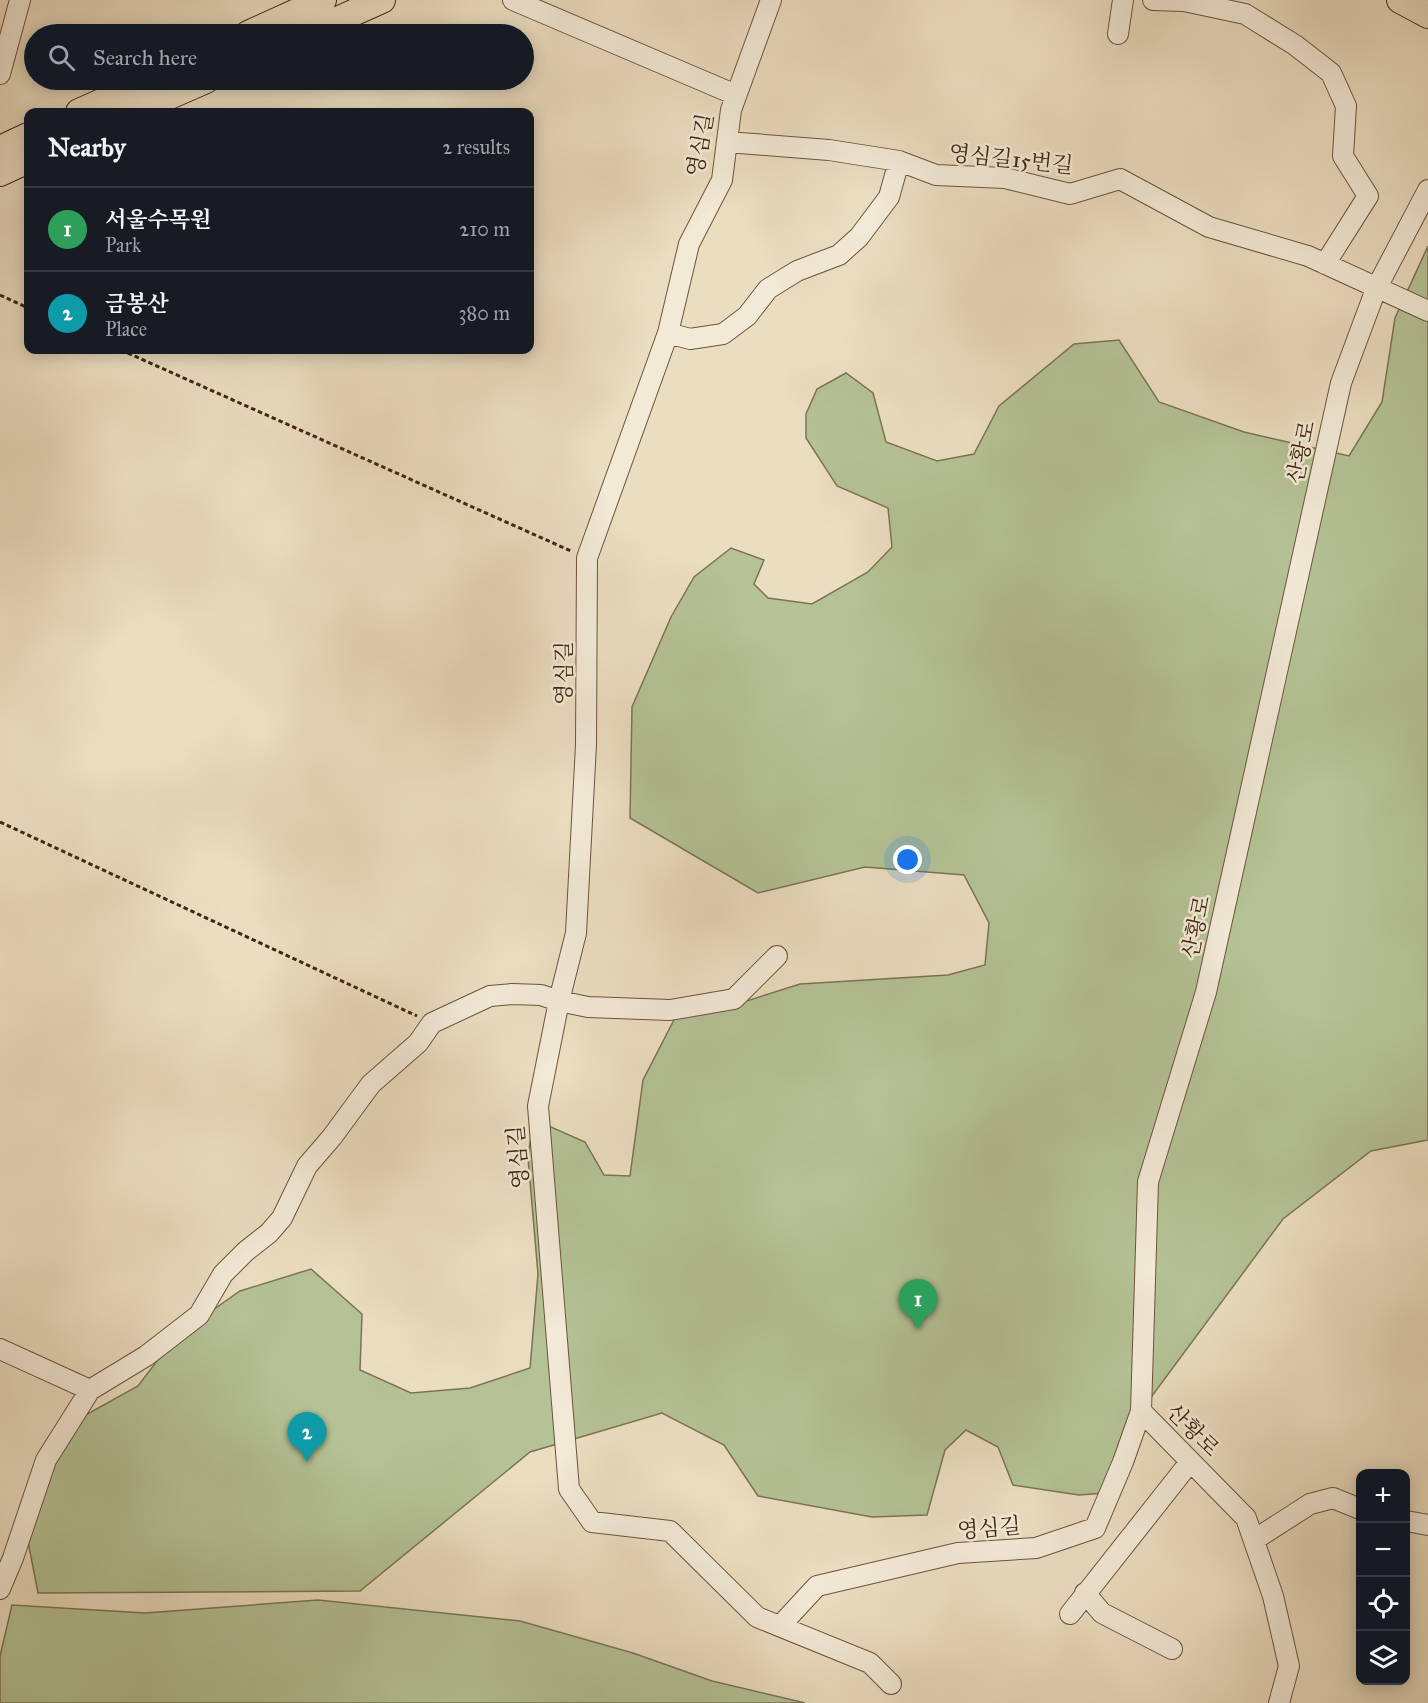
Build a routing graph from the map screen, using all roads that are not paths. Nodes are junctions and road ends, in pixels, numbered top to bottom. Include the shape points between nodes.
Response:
1 (20, 0) edge
2 (323, 0) edge
3 (382, 0) edge
4 (513, 0) edge
5 (771, 0) edge
6 (1123, 0) edge
7 (1153, 0) edge
8 (1401, 0) edge
9 (1428, 15) edge
10 (270, 24) edge
11 (328, 24) edge
12 (1118, 34) dead end
13 (1, 67) edge
14 (129, 90) edge
15 (183, 90) edge
16 (736, 95) junction
17 (89, 108) edge
18 (142, 108) edge
19 (24, 138) edge
20 (727, 142) junction
21 (0, 149) edge
22 (899, 160) junction
23 (24, 162) edge
24 (0, 172) edge
25 (1428, 190) edge
26 (1325, 264) junction
27 (1376, 289) junction
28 (1428, 311) edge
29 (668, 333) junction
30 (777, 956) dead end
31 (559, 1001) junction
32 (0, 1349) edge
33 (90, 1390) junction
34 (1141, 1411) junction
35 (1190, 1462) junction
36 (1356, 1507) edge
37 (1410, 1522) edge
38 (1428, 1525) edge
39 (1254, 1540) junction
40 (0, 1589) edge
41 (1085, 1593) junction
42 (1070, 1614) dead end
43 (780, 1626) junction
44 (1172, 1649) dead end
45 (891, 1684) dead end
46 (1279, 1703) edge

1 - 13 street
2 - 10 main road
3 - 11 main road
4 - 16 street
5 - 16 street, 영심길
6 - 12 street
7 - 26 street via 1245,14 1331,73 1346,106 1343,156 1368,196
8 - 9 main road
14 - 17 main road
15 - 18 main road
16 - 20 street, 영심길 via 730,110
19 - 21 main road
20 - 22 street, 영심길15번길
20 - 29 street, 영심길 via 722,180 689,244
22 - 26 street, 영심길15번길 via 936,175 1005,178 1070,194 1120,179 1209,227
22 - 29 street via 889,197 859,237 839,255 797,271 768,290 747,316 723,334 690,339
23 - 24 main road
25 - 27 street, 산황로
26 - 27 street, 영심길15번길
27 - 28 street
27 - 34 street, 산황로 via 1341,382 1206,992 1148,1182
29 - 31 street, 영심길 via 587,558 586,745 576,933
30 - 31 street via 734,999 670,1010 588,1007
31 - 33 street via 541,995 490,996 432,1023 418,1043 371,1084 307,1166 282,1218 223,1274 199,1315 146,1356
31 - 43 street, 영심길 via 538,1106 569,1489 592,1522 670,1531 757,1617
32 - 33 street
33 - 40 street via 46,1460
34 - 35 street, 산황로
34 - 43 street, 영심길 via 1095,1528 1036,1548 958,1553 817,1586
35 - 39 street, 산황로 via 1246,1518
35 - 41 street
36 - 39 street via 1333,1498 1310,1504
37 - 38 street
39 - 46 street, 산황로 via 1273,1596 1289,1666
41 - 42 street
41 - 44 street via 1102,1613
43 - 45 street, 영심길 via 870,1663

